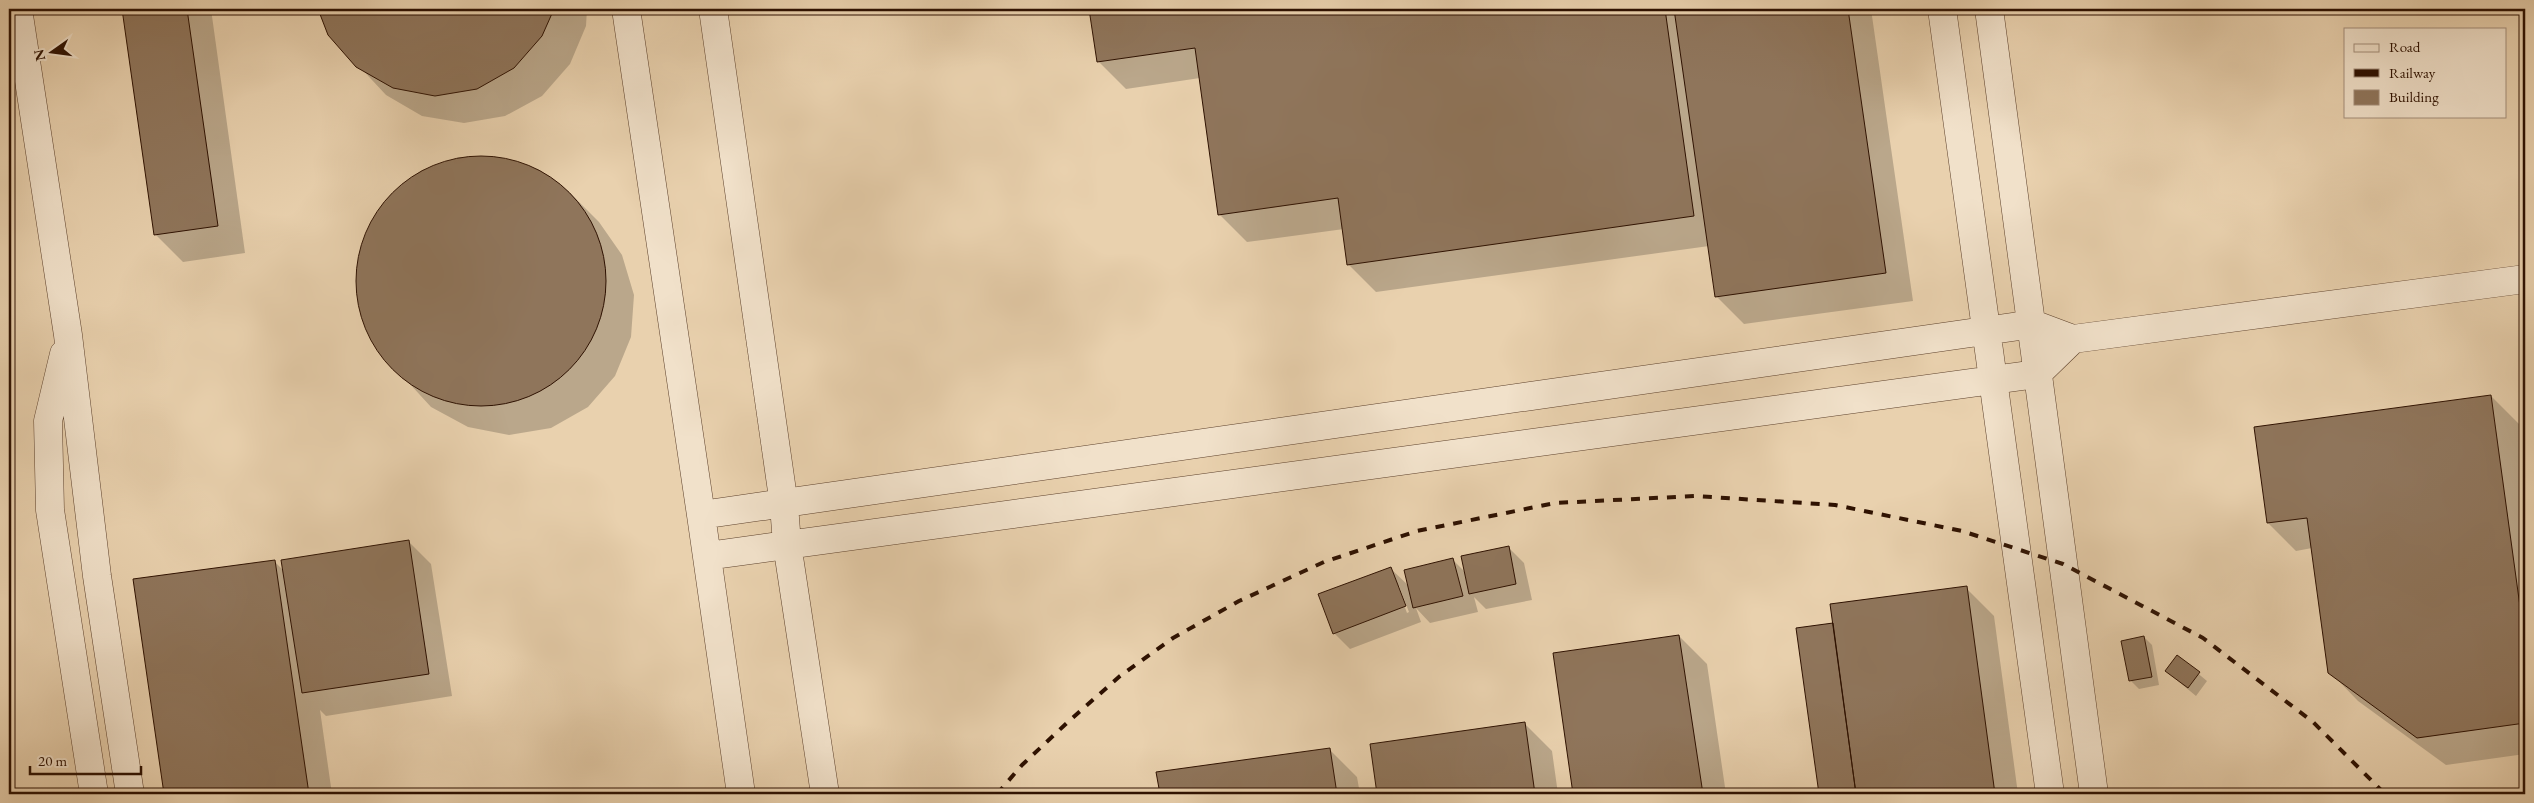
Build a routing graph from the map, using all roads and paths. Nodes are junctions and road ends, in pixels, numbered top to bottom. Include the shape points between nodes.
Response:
1 (18, 9) edge
2 (626, 9) edge
3 (713, 9) edge
4 (1942, 9) edge
5 (1989, 9) edge
6 (2525, 278) edge
7 (2033, 324) junction
8 (1986, 331) junction
9 (68, 336) junction
10 (2073, 340) junction
11 (2038, 374) junction
12 (1992, 381) junction
13 (784, 505) junction
14 (701, 515) junction
15 (787, 544) junction
16 (707, 556) junction
17 (94, 794) edge
18 (130, 794) edge
19 (741, 794) edge
20 (825, 794) edge
21 (2050, 794) edge
22 (2094, 794) edge

1 - 9 street
2 - 14 street
3 - 13 street
4 - 8 street
5 - 7 street
6 - 10 street
7 - 8 street
7 - 10 street
7 - 11 street
8 - 12 street
8 - 13 street
9 - 17 street via 48,420 50,510
9 - 18 street via 97,576
10 - 11 street
11 - 12 street
11 - 22 street
12 - 15 street
12 - 21 street
13 - 14 street
13 - 15 street
14 - 16 street
15 - 16 street
15 - 20 street
16 - 19 street

